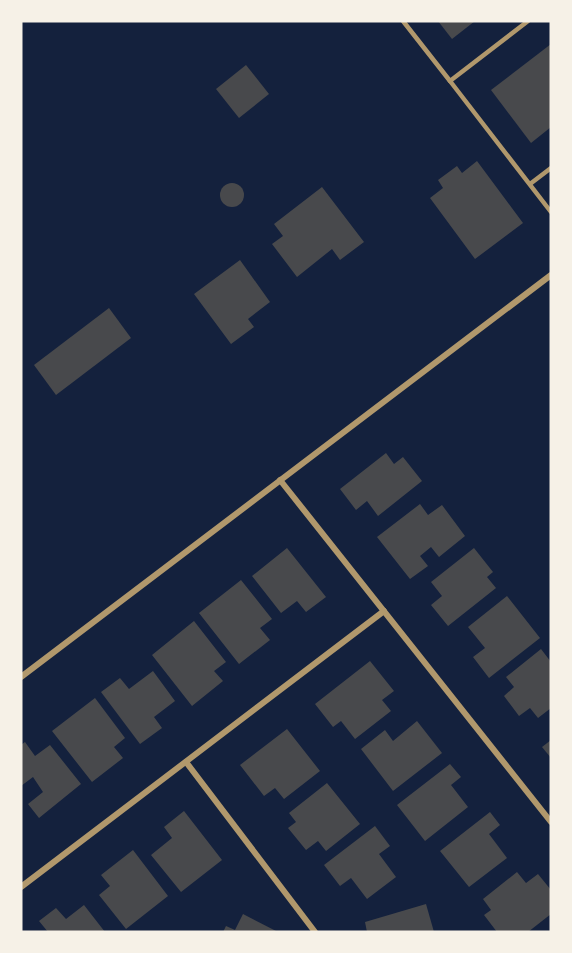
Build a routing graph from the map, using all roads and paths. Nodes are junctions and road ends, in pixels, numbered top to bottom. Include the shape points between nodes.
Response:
1 (403, 21) edge
2 (528, 21) edge
3 (450, 81) junction
4 (551, 168) edge
5 (530, 184) junction
6 (551, 212) edge
7 (551, 275) edge
8 (280, 480) junction
9 (384, 611) junction
10 (21, 677) edge
11 (186, 762) junction
12 (551, 822) edge
13 (21, 887) edge
14 (315, 932) edge

1 - 3 lane
2 - 3 lane
3 - 5 lane
4 - 5 lane
5 - 6 lane
7 - 8 street
8 - 9 street
8 - 10 street
9 - 11 street
9 - 12 street
11 - 13 street
11 - 14 street

